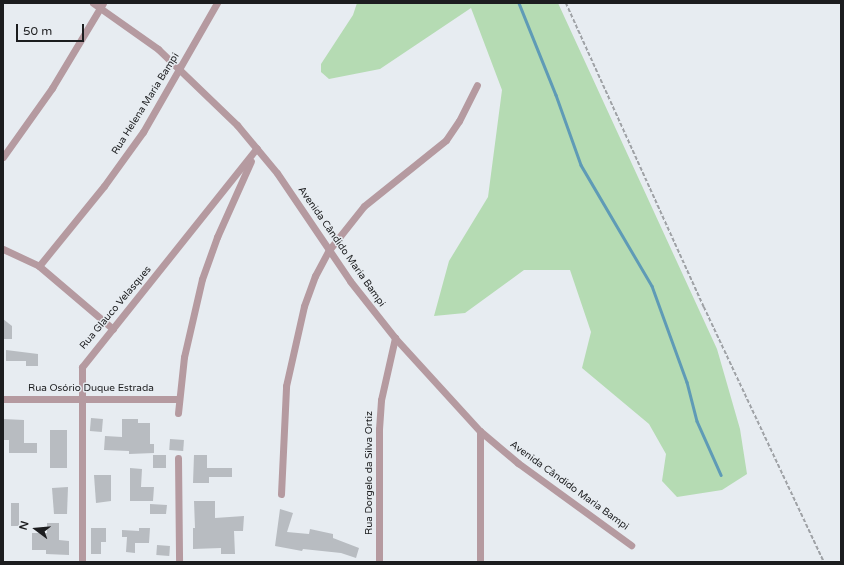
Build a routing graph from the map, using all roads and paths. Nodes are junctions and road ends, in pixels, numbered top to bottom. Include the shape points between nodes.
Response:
1 (93, 3) edge
2 (217, 3) edge
3 (566, 3) edge
4 (102, 5) edge
5 (181, 69) junction
6 (477, 85) dead end
7 (258, 148) junction
8 (3, 157) edge
9 (3, 249) edge
10 (329, 250) junction
11 (38, 266) junction
12 (113, 329) junction
13 (395, 338) junction
14 (3, 399) edge
15 (81, 399) junction
16 (179, 399) junction
17 (178, 413) dead end
18 (480, 431) junction
19 (178, 458) dead end
20 (281, 494) dead end
21 (632, 545) dead end
22 (481, 561) edge
23 (82, 562) edge
24 (179, 562) edge
25 (379, 562) edge
26 (824, 562) edge

1 - 4 street, Avenida Cândido Maria Bampi
2 - 5 street, Rua Helena Maria Bampi
3 - 26 path via 704,307
4 - 5 street, Avenida Cândido Maria Bampi
4 - 8 street via 52,88
5 - 7 street, Avenida Cândido Maria Bampi
5 - 11 street, Rua Helena Maria Bampi via 127,154
6 - 10 street via 446,140 364,206
7 - 10 street, Avenida Cândido Maria Bampi
7 - 12 street, Rua Glauco Velasques
7 - 16 street via 235,194 202,279 192,317
9 - 11 street
10 - 13 street, Avenida Cândido Maria Bampi
10 - 20 street via 304,306 291,359 283,414
11 - 12 street
12 - 15 street, Rua Glauco Velasques via 84,362
13 - 18 street, Avenida Cândido Maria Bampi
13 - 25 street, Rua Dorgelo da Silva Ortiz via 381,400
14 - 15 street, Rua Osório Duque Estrada
15 - 16 street, Rua Osório Duque Estrada
15 - 23 street, Rua Glauco Velasques
16 - 17 street
18 - 21 street, Avenida Cândido Maria Bampi via 518,463
18 - 22 street
19 - 24 street

